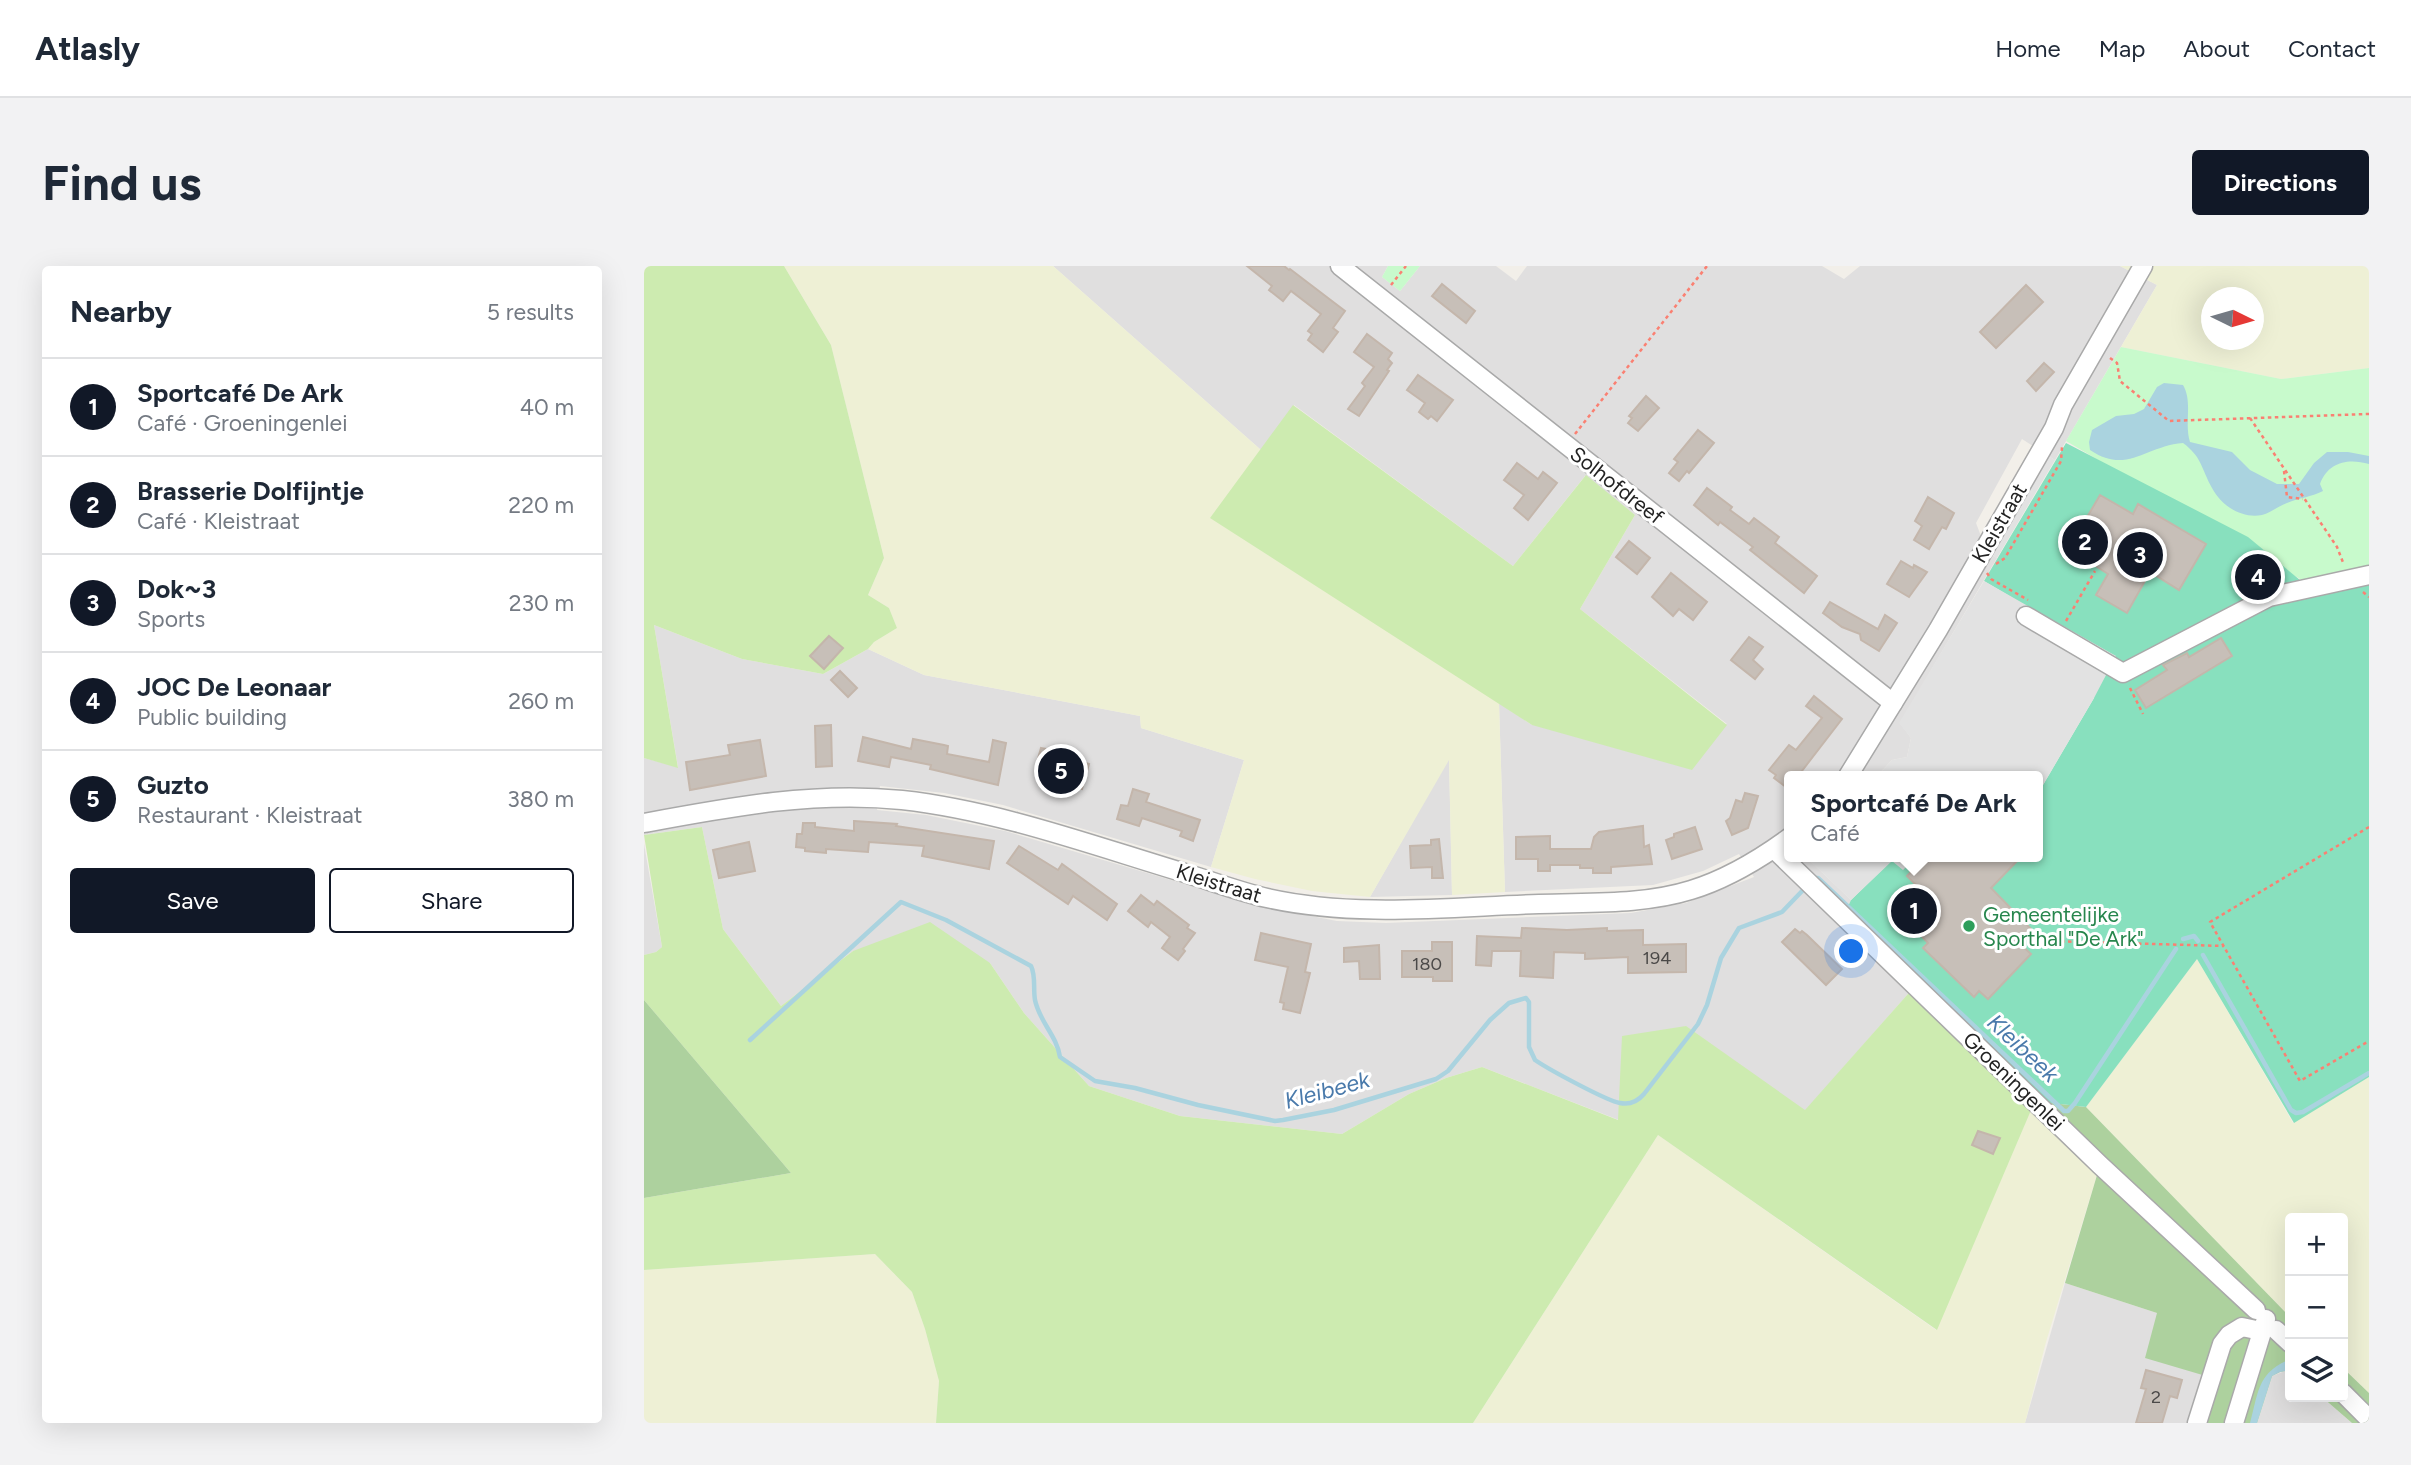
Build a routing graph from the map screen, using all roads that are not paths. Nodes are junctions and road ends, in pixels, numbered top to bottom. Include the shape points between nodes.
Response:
1 (1340, 266) edge
2 (2143, 266) edge
3 (2369, 575) edge
4 (2030, 610) road end
5 (1893, 703) junction
6 (1850, 771) edge
7 (644, 823) edge
8 (1784, 842) edge
9 (1774, 849) junction
10 (1784, 859) edge
11 (1787, 862) edge
12 (2265, 1323) junction
13 (2285, 1339) edge
14 (2348, 1398) edge
15 (2364, 1414) edge
16 (2197, 1423) edge
17 (2234, 1423) edge

1 - 5 street, Solhofdreef
2 - 5 street, Kleistraat
3 - 4 street via 2269,597 2123,673
5 - 6 street, Kleistraat
7 - 9 street, Kleistraat via 782,800 901,800 982,813 1264,897 1337,909 1664,897 1721,879
8 - 9 street, Kleistraat
9 - 10 street, Groeningenlei
11 - 12 street, Groeningenlei
12 - 13 street, Groeningenlei
12 - 16 street via 2242,1326 2222,1344
12 - 17 street
14 - 15 street

